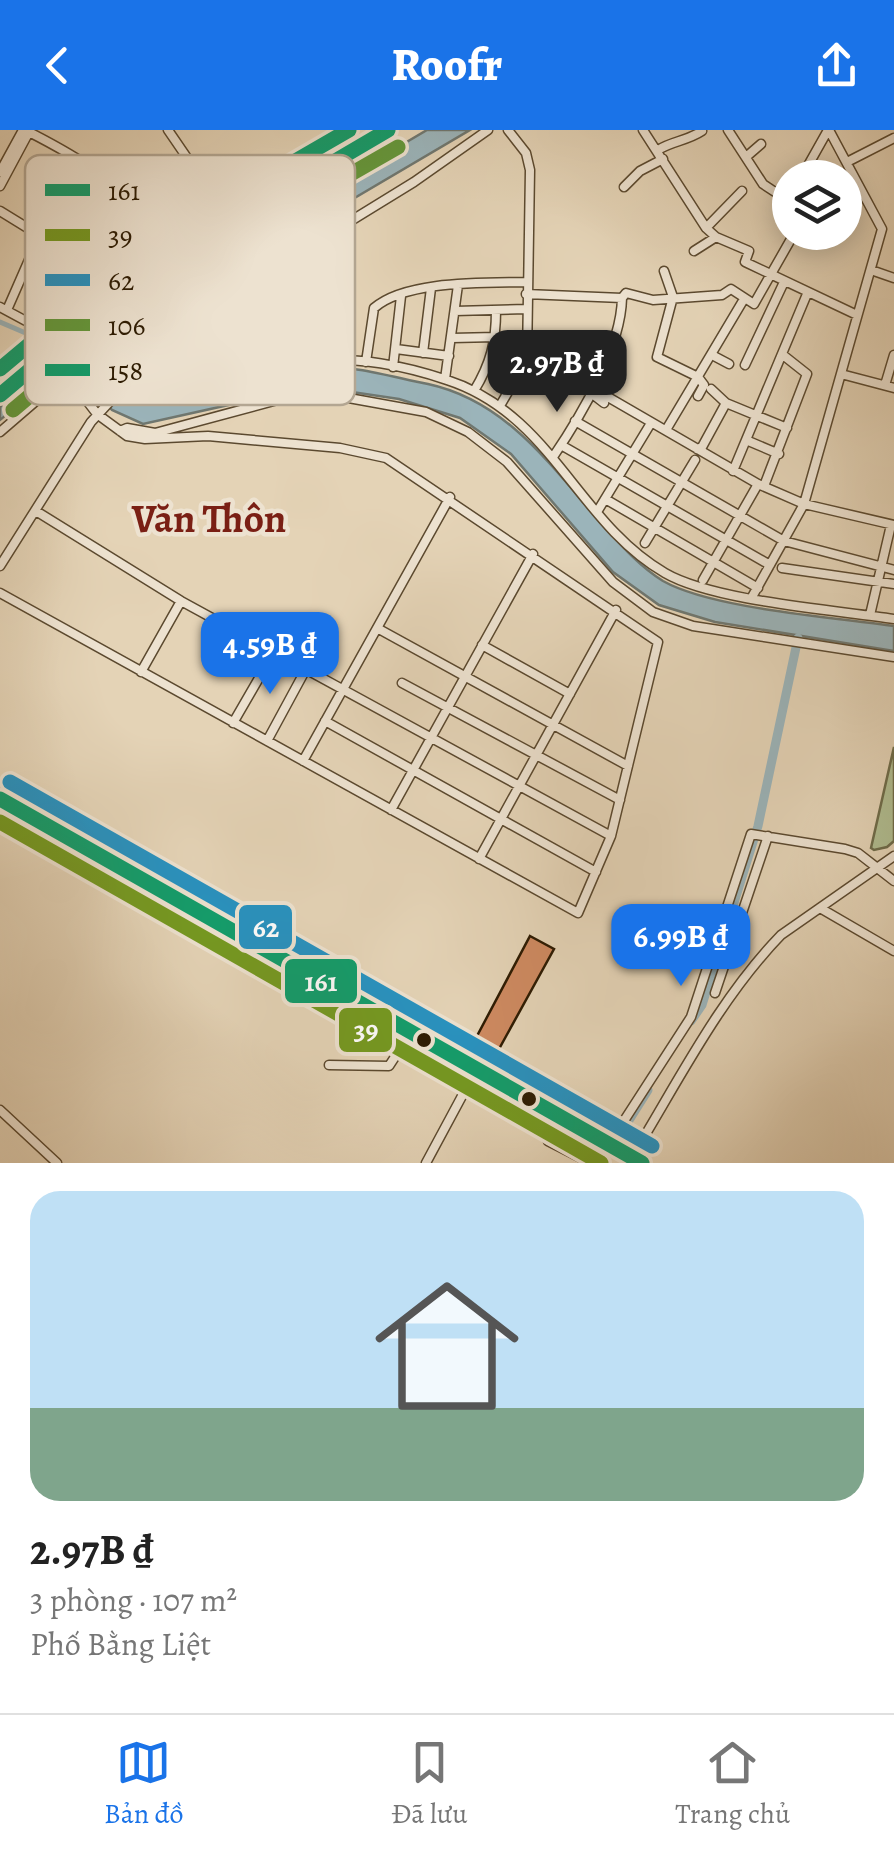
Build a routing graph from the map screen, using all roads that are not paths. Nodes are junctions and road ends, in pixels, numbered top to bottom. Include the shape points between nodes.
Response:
1 (168, 130) edge
2 (353, 130) edge
3 (388, 130) edge
4 (488, 130) edge
5 (508, 130) edge
6 (643, 130) edge
7 (728, 130) edge
8 (829, 130) edge
9 (27, 131) edge
10 (702, 132) edge
11 (894, 138) edge
12 (328, 142) dead end
13 (761, 144) dead end
14 (68, 155) edge
15 (185, 155) edge
16 (345, 155) edge
17 (661, 155) junction
18 (746, 157) junction
19 (811, 160) edge
20 (847, 160) edge
21 (852, 160) edge
22 (0, 172) edge
23 (0, 186) edge
24 (624, 187) dead end
25 (862, 189) edge
26 (772, 190) edge
27 (742, 192) dead end
28 (0, 211) edge
29 (355, 218) edge
30 (25, 227) edge
31 (706, 228) junction
32 (882, 228) junction
33 (894, 233) edge
34 (716, 238) junction
35 (784, 250) edge
36 (694, 252) dead end
37 (25, 263) edge
38 (871, 270) junction
39 (664, 271) dead end
40 (770, 274) junction
41 (894, 278) edge
42 (526, 282) junction
43 (784, 282) junction
44 (458, 285) junction
45 (431, 288) junction
46 (526, 294) junction
47 (806, 294) junction
48 (402, 296) junction
49 (622, 298) junction
50 (672, 298) junction
51 (744, 300) junction
52 (4, 308) edge
53 (526, 309) junction
54 (496, 310) junction
55 (455, 311) junction
56 (858, 315) junction
57 (496, 337) junction
58 (452, 338) junction
59 (396, 349) junction
60 (423, 353) junction
61 (712, 355) junction
62 (783, 355) junction
63 (894, 355) edge
64 (449, 356) junction
65 (527, 359) junction
66 (355, 362) edge
67 (366, 362) junction
68 (729, 364) dead end
69 (746, 365) dead end
70 (393, 367) junction
71 (841, 374) junction
72 (25, 377) edge
73 (698, 377) junction
74 (445, 379) junction
75 (890, 386) edge
76 (711, 389) dead end
77 (474, 390) junction
78 (591, 393) junction
79 (0, 395) edge
80 (698, 396) dead end
81 (355, 399) edge
82 (604, 403) dead end
83 (726, 403) junction
84 (501, 404) junction
85 (30, 405) edge
86 (93, 405) edge
87 (105, 405) edge
88 (263, 405) edge
89 (99, 411) junction
90 (755, 416) junction
91 (575, 421) junction
92 (651, 424) junction
93 (787, 428) junction
94 (666, 430) junction
95 (120, 431) junction
96 (0, 432) edge
97 (746, 440) junction
98 (561, 445) junction
99 (697, 450) junction
100 (634, 454) junction
101 (779, 454) junction
102 (553, 457) junction
103 (695, 460) dead end
104 (732, 471) junction
105 (621, 476) junction
106 (682, 481) junction
107 (761, 485) junction
108 (450, 498) junction
109 (607, 500) junction
110 (669, 504) junction
111 (804, 504) junction
112 (36, 511) junction
113 (597, 512) junction
114 (740, 516) junction
115 (893, 525) edge
116 (656, 527) junction
117 (726, 537) junction
118 (784, 541) junction
119 (645, 543) dead end
120 (533, 554) junction
121 (712, 562) junction
122 (770, 565) junction
123 (0, 566) edge
124 (782, 568) dead end
125 (882, 568) junction
126 (894, 570) edge
127 (703, 580) dead end
128 (879, 581) junction
129 (894, 584) edge
130 (758, 588) junction
131 (0, 593) edge
132 (752, 597) junction
133 (181, 600) junction
134 (616, 610) junction
135 (870, 616) junction
136 (894, 619) edge
137 (377, 628) junction
138 (482, 646) junction
139 (272, 651) junction
140 (894, 658) edge
141 (306, 669) junction
142 (141, 672) junction
143 (465, 676) junction
144 (402, 683) dead end
145 (342, 689) junction
146 (570, 694) junction
147 (448, 708) junction
148 (234, 722) junction
149 (325, 722) junction
150 (553, 725) junction
151 (431, 738) junction
152 (267, 741) junction
153 (536, 756) junction
154 (303, 761) junction
155 (628, 766) junction
156 (414, 770) junction
157 (519, 786) junction
158 (0, 799) edge
159 (620, 800) junction
160 (391, 810) junction
161 (502, 818) junction
162 (760, 835) junction
163 (611, 836) junction
164 (894, 856) edge
165 (479, 858) junction
166 (878, 869) junction
167 (596, 872) junction
168 (894, 882) edge
169 (820, 908) junction
170 (894, 951) edge
171 (714, 972) junction
172 (715, 993) dead end
173 (404, 1029) junction
174 (329, 1066) dead end
175 (476, 1070) junction
176 (0, 1110) edge
177 (548, 1142) dead end
178 (605, 1142) junction
179 (632, 1157) edge
180 (590, 1162) edge
181 (56, 1163) edge
182 (426, 1163) edge

1 - 15 street
2 - 12 street
3 - 16 main road
4 - 29 street
5 - 42 street via 530,170
6 - 17 street
7 - 18 street
8 - 19 street
8 - 20 street
9 - 14 street
9 - 22 street
9 - 23 street
10 - 17 street via 671,141
11 - 21 street
13 - 18 street
17 - 24 street
17 - 31 street
18 - 26 street
25 - 32 street
27 - 31 street
28 - 30 street
31 - 34 street
32 - 33 street
32 - 38 street
34 - 36 street
34 - 40 street via 748,251 745,262
35 - 40 street
37 - 52 street
38 - 41 street
38 - 56 street
39 - 50 street
40 - 43 street
40 - 51 street via 754,304
42 - 44 street
42 - 46 street
43 - 47 street
43 - 69 street
44 - 45 street
44 - 55 street
45 - 48 street
45 - 60 street
46 - 49 street
46 - 53 street
47 - 56 street
47 - 62 street
48 - 59 street
48 - 67 street via 374,308
49 - 50 street
49 - 78 street
50 - 51 street via 731,289
50 - 73 street via 658,357
51 - 61 street
53 - 54 street
53 - 65 street
54 - 55 street
54 - 57 street
55 - 58 street
56 - 71 street
57 - 58 street
57 - 77 street
58 - 64 street
59 - 60 street
59 - 70 street
60 - 64 street
61 - 68 street
61 - 73 street
62 - 90 street
62 - 93 street via 806,374
63 - 75 street
64 - 74 street
65 - 78 street
65 - 84 street
66 - 67 street
67 - 70 street
70 - 74 street
71 - 75 street
71 - 111 street
72 - 79 main road
73 - 80 street via 704,385
73 - 94 street
74 - 77 street
76 - 83 street
77 - 84 street
78 - 82 street
78 - 91 street
78 - 92 street via 602,393
81 - 140 street via 426,412 468,432 508,462 614,582 653,612 693,626
83 - 90 street
83 - 99 street
84 - 102 street
85 - 96 street
86 - 89 street
87 - 89 street
88 - 95 street via 155,434
89 - 95 street
89 - 112 street
90 - 93 street
90 - 97 street
91 - 98 street
91 - 100 street
92 - 94 street
92 - 100 street
93 - 101 street
94 - 99 street
95 - 108 street via 145,440 208,436 340,448 386,458
97 - 101 street
97 - 104 street
98 - 102 street
98 - 105 street
99 - 104 street
100 - 105 street
100 - 106 street
101 - 107 street
102 - 113 street
103 - 106 street
104 - 107 street
105 - 109 street
105 - 110 street
106 - 110 street
106 - 114 street
107 - 111 street
107 - 114 street
108 - 120 street
108 - 137 street
109 - 113 street
109 - 116 street
110 - 116 street
110 - 117 street
111 - 115 street
111 - 118 street
112 - 123 street
112 - 133 street
113 - 132 street via 666,574 698,588
114 - 117 street
114 - 118 street
115 - 125 street
116 - 119 street
116 - 121 street
117 - 121 street
117 - 122 street
118 - 122 street
118 - 125 street
120 - 134 street
120 - 138 street
121 - 127 street
121 - 130 street
122 - 130 street
124 - 128 street
125 - 126 street
125 - 128 street
128 - 129 street
128 - 135 street
130 - 132 street
131 - 142 street
132 - 135 street
133 - 139 street
133 - 142 street
134 - 146 street
134 - 155 street via 658,642
135 - 136 street
137 - 143 street
137 - 145 street
138 - 143 street
138 - 146 street
139 - 141 street
139 - 148 street
141 - 145 street
141 - 152 street
142 - 148 street
143 - 147 street
143 - 150 street
144 - 147 street
145 - 149 street
145 - 151 street
146 - 150 street
147 - 151 street
147 - 153 street
148 - 152 street
149 - 154 street
149 - 156 street
150 - 153 street
150 - 155 street
151 - 156 street
151 - 157 street
152 - 154 street
153 - 157 street
153 - 159 street
154 - 160 street
155 - 159 street
156 - 160 street
156 - 161 street
157 - 161 street
157 - 163 street
158 - 173 main road
159 - 163 street
160 - 165 street
161 - 165 street
161 - 167 street
162 - 166 street via 845,848
162 - 171 street
162 - 171 street
163 - 167 street
164 - 166 street
165 - 167 street via 578,912
166 - 168 street
166 - 169 street
169 - 170 street
169 - 179 street via 781,935 749,972
171 - 172 street
171 - 178 street
173 - 174 street via 404,1043 389,1066
173 - 175 main road
175 - 178 main road
175 - 182 street
176 - 181 street
177 - 180 street
178 - 179 main road
178 - 180 street

